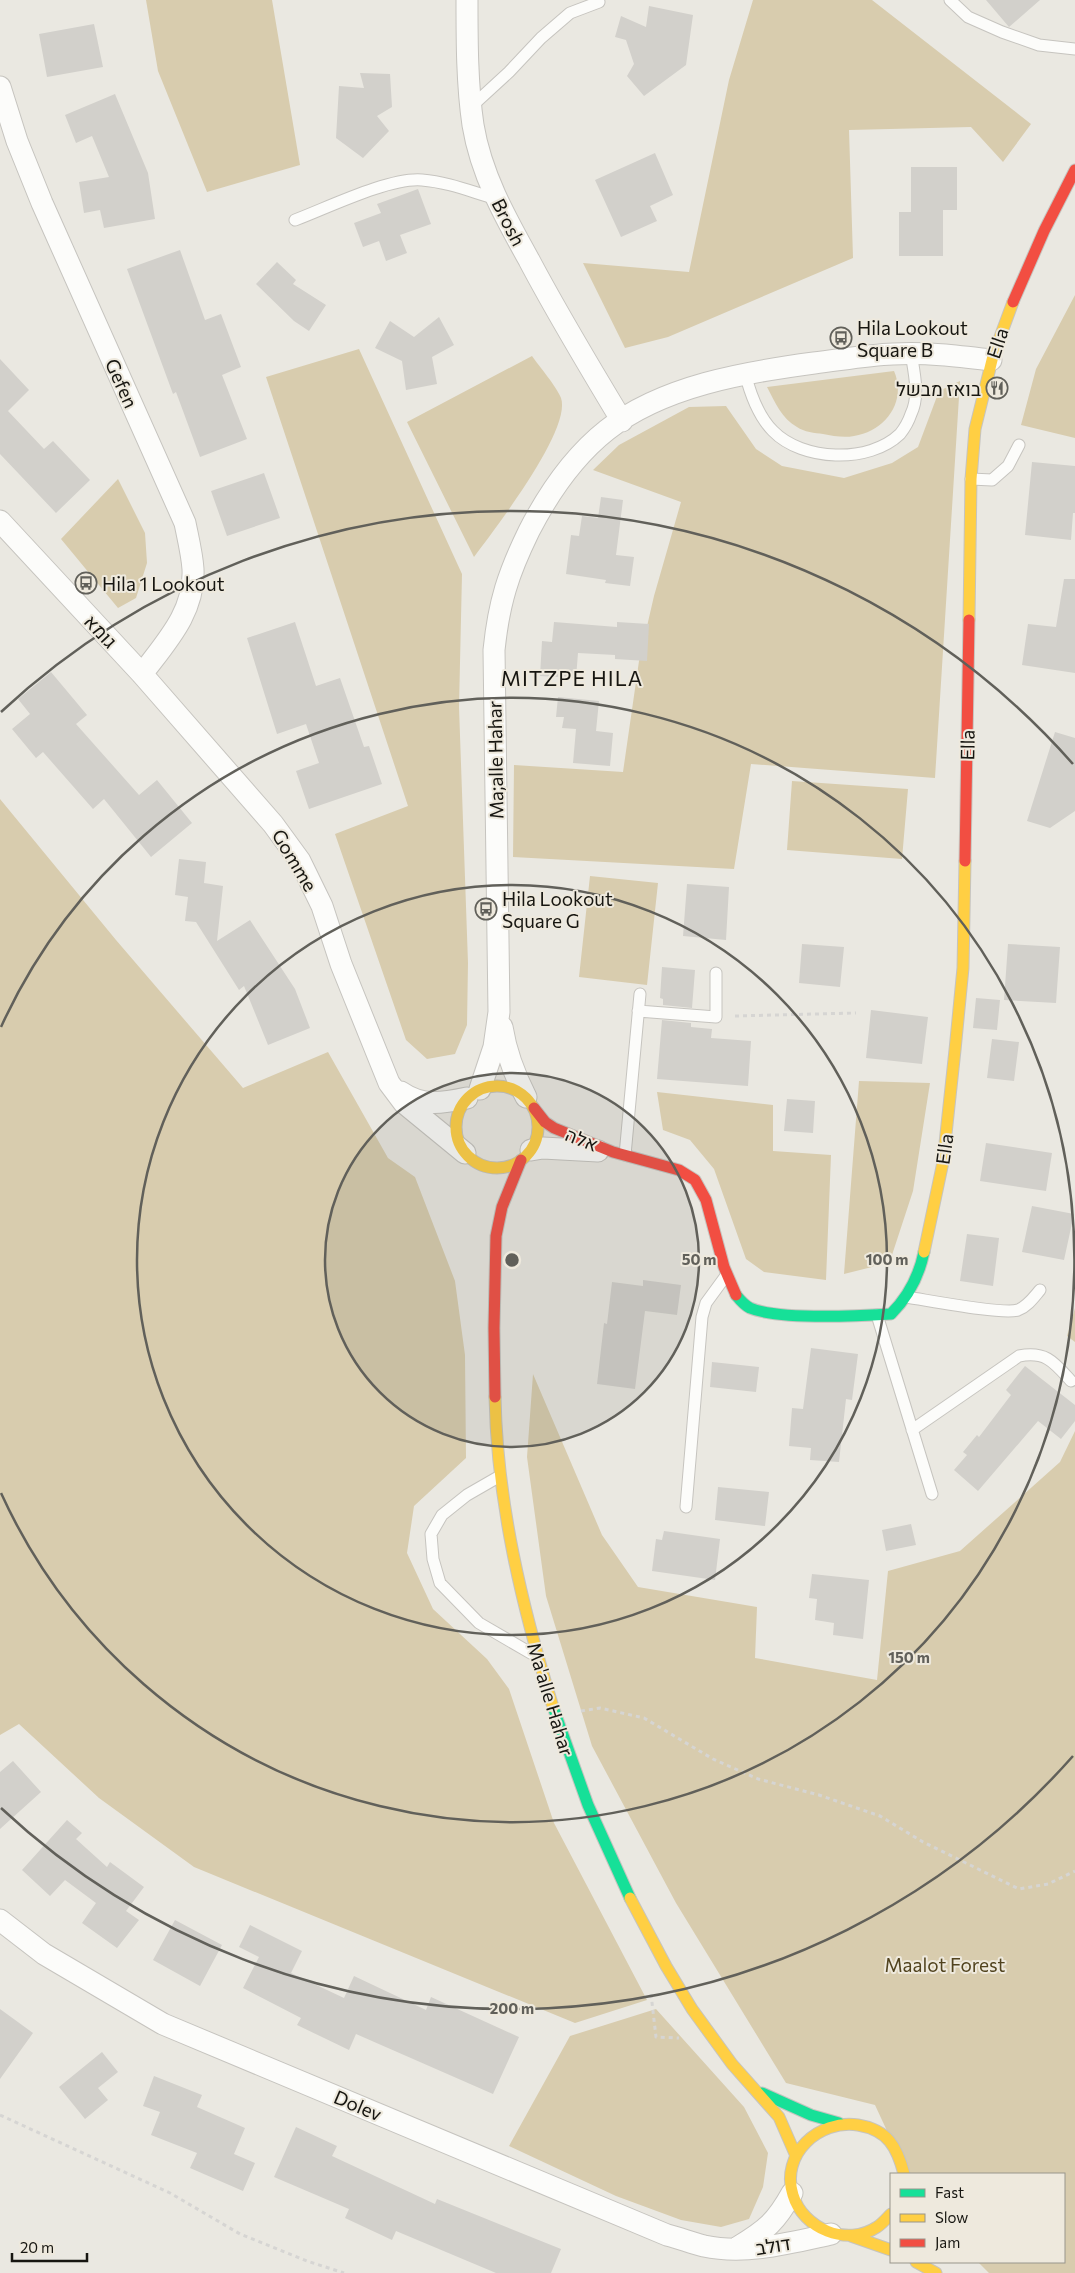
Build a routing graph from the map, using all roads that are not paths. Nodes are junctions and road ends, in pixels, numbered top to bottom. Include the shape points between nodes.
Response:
1 (467, 0) edge
2 (950, 0) edge
3 (599, 2) dead end
4 (1075, 49) edge
5 (0, 87) edge
6 (472, 106) junction
7 (1075, 170) edge
8 (497, 199) junction
9 (295, 220) dead end
10 (911, 353) junction
11 (991, 360) junction
12 (745, 373) junction
13 (622, 421) junction
14 (1020, 444) dead end
15 (971, 479) junction
16 (0, 521) edge
17 (142, 674) junction
18 (716, 973) dead end
19 (640, 994) dead end
20 (638, 1011) junction
21 (499, 1012) junction
22 (389, 1083) junction
23 (473, 1094) junction
24 (530, 1102) junction
25 (620, 1154) junction
26 (526, 1155) junction
27 (471, 1158) junction
28 (482, 1178) dead end
29 (490, 1204) dead end
30 (495, 1263) junction
31 (726, 1276) junction
32 (1040, 1290) dead end
33 (906, 1297) junction
34 (877, 1315) junction
35 (1071, 1381) dead end
36 (912, 1430) junction
37 (502, 1476) junction
38 (932, 1494) dead end
39 (686, 1507) dead end
40 (536, 1656) junction
41 (0, 1920) edge
42 (754, 2089) junction
43 (839, 2123) junction
44 (796, 2156) junction
45 (904, 2173) edge
46 (792, 2193) junction
47 (890, 2215) edge
48 (841, 2235) junction
49 (736, 2249) junction
50 (890, 2250) edge
51 (918, 2263) edge
52 (936, 2273) edge

1 - 6 street, Brosh
2 - 4 lane via 968,17 1002,32 1040,45
3 - 6 lane via 570,13
5 - 17 street, Gefen via 17,141 42,202 185,523 193,570 189,602 175,631
6 - 8 street, Brosh via 486,172
7 - 11 street, Ella via 1016,291
8 - 9 lane via 446,183 398,181
8 - 13 street, Brosh via 554,306
10 - 11 street, Ma;alle Hahar
10 - 12 street, Ma;alle Hahar
10 - 12 lane via 916,378 912,412 900,433 883,445 857,454 809,451 790,444 772,431 750,394
11 - 15 street, Ella via 976,423
12 - 13 street, Ma;alle Hahar via 669,396
13 - 21 street, Ma;alle Hahar via 608,429 586,450 561,479 538,514 512,570 498,613 494,650
14 - 15 lane via 1008,466 992,480
15 - 33 street, Ella via 963,968 943,1162 920,1271
16 - 17 street, גומא
17 - 22 street, Gomme via 273,824 300,861 322,906 341,964
18 - 20 lane via 716,1017
19 - 20 lane
20 - 25 lane
21 - 23 street via 494,1047
21 - 24 street via 514,1074
22 - 23 street via 418,1102 442,1104
22 - 27 street, Gomme via 404,1103
23 - 24 street via 494,1085 508,1087
23 - 27 street via 459,1111 456,1125 458,1139
24 - 25 street, אלה via 545,1122 554,1128
24 - 26 street via 538,1122 537,1136
25 - 26 street, אלה via 550,1148
25 - 31 street, Ella via 683,1171 696,1180 706,1202
26 - 27 street via 508,1166 490,1167
26 - 30 street via 504,1204 496,1234
27 - 28 street
29 - 30 street
30 - 37 street, Ma'alle Hahar via 494,1362
31 - 34 street, Ella via 749,1308 769,1312
31 - 39 lane via 706,1303 702,1317
32 - 33 lane via 1027,1305 1016,1310
33 - 34 street, Ella via 891,1314
34 - 36 lane
35 - 36 lane via 1056,1363 1034,1353 1019,1356
36 - 38 lane
37 - 40 street, Ma'alle Hahar
37 - 40 lane via 467,1495 442,1515 432,1534 433,1559 440,1583 479,1623
40 - 42 street, Ma'alle Hahar via 553,1714 588,1808 658,1952 695,2012
41 - 49 street, Dolev via 44,1954 163,2024 667,2235 705,2246
42 - 43 street via 811,2115
42 - 44 street, Ma'alle Hahar via 784,2123
43 - 44 street via 827,2126 807,2139
43 - 45 street via 859,2123 877,2131 895,2148
44 - 46 street via 791,2175
46 - 48 street via 800,2211 818,2229
46 - 49 street, דולב via 766,2230
47 - 48 street via 868,2233
48 - 49 street, דולב via 757,2249
48 - 50 street
51 - 52 street

